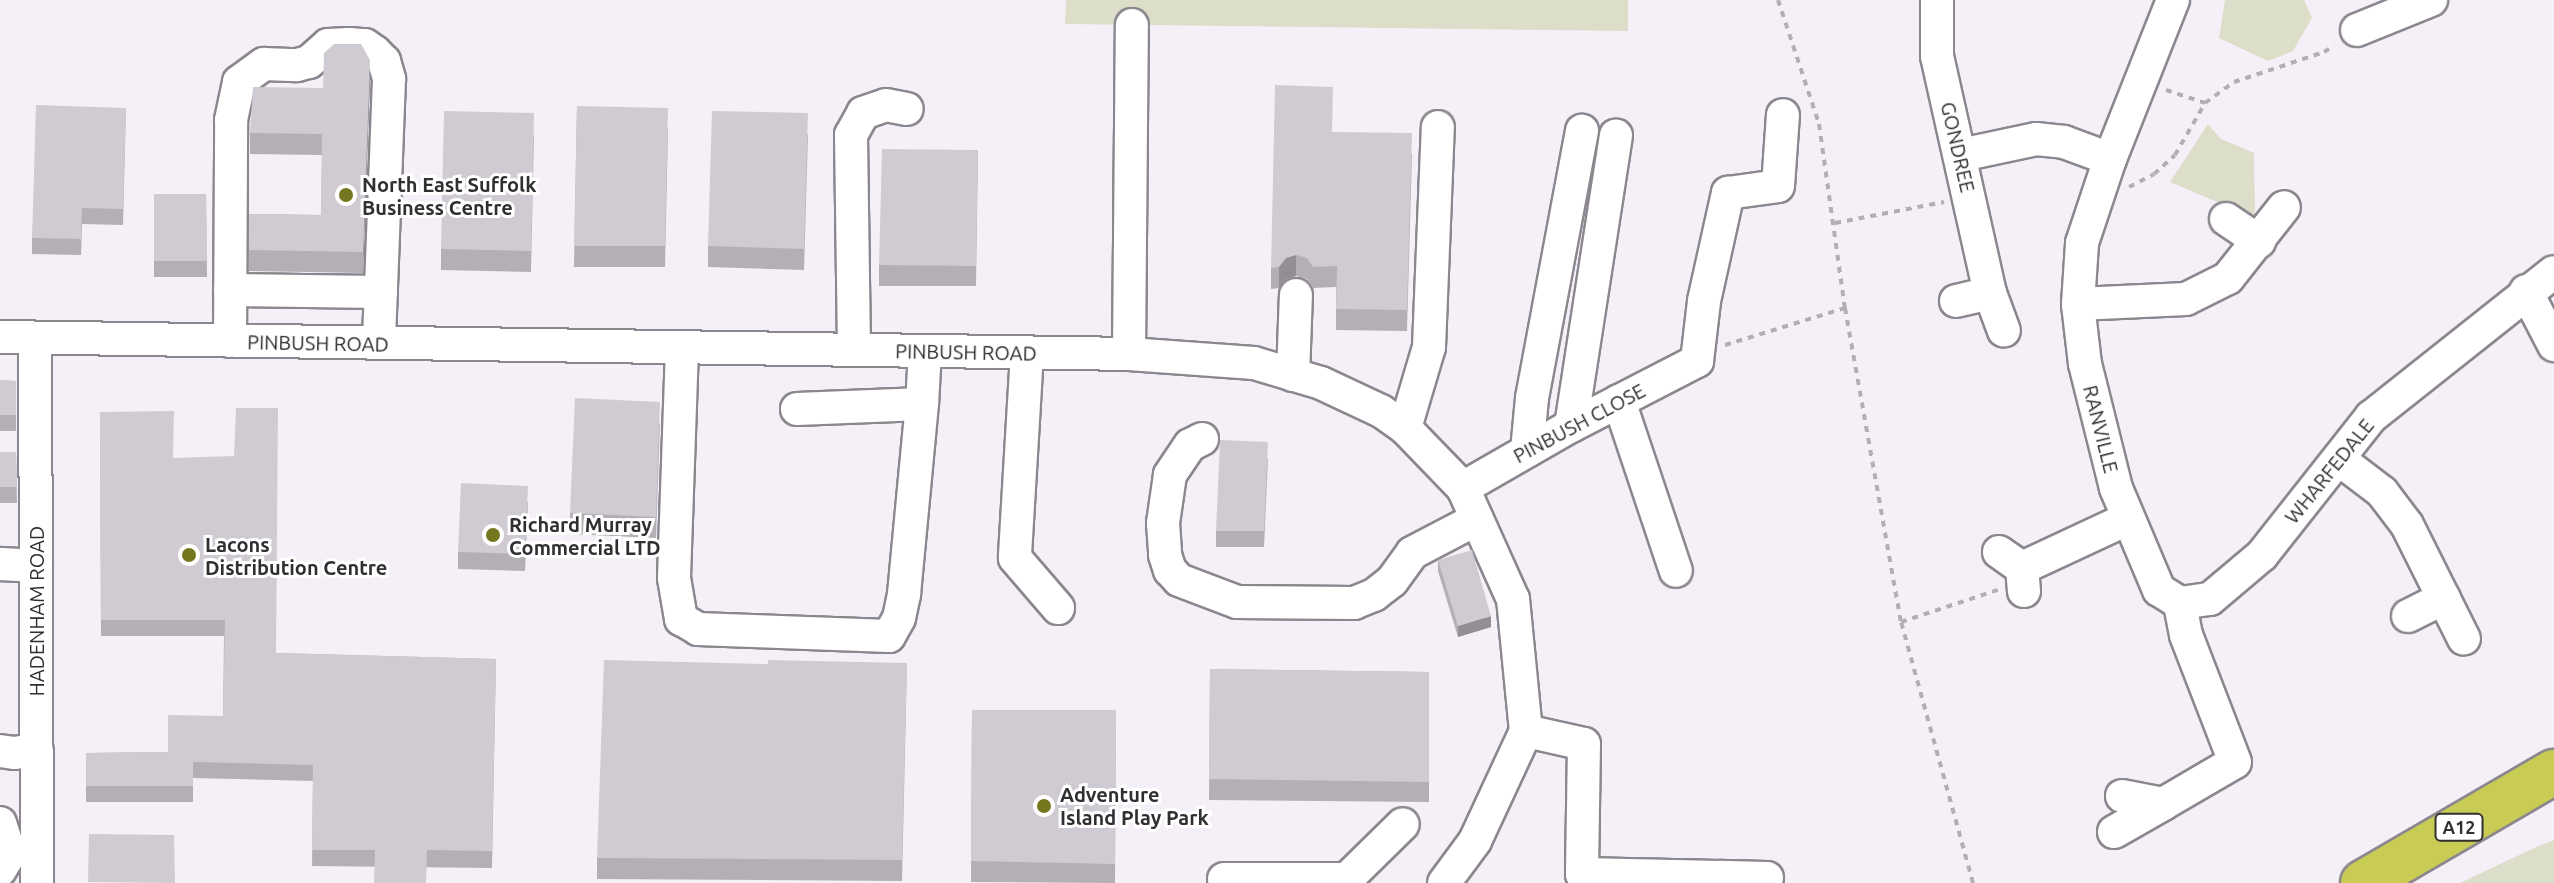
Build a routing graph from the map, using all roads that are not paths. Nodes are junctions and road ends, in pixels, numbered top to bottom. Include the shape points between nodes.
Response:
1 (1937, 0) edge
2 (2173, 0) edge
3 (2431, 0) edge
4 (1132, 25) dead end
5 (2357, 30) road end
6 (907, 109) dead end
7 (1783, 115) dead end
8 (1438, 127) dead end
9 (1582, 131) dead end
10 (1616, 135) dead end
11 (1961, 155) junction
12 (2110, 159) junction
13 (2284, 207) dead end
14 (2226, 219) dead end
15 (2259, 241) junction
16 (2554, 272) edge
17 (230, 290) junction
18 (2526, 291) junction
19 (381, 292) junction
20 (1990, 293) junction
21 (1296, 295) dead end
22 (1956, 301) dead end
23 (2078, 304) junction
24 (2004, 331) dead end
25 (0, 337) edge
26 (35, 338) junction
27 (230, 341) junction
28 (379, 343) junction
29 (2554, 345) edge
30 (682, 348) junction
31 (854, 350) junction
32 (925, 352) junction
33 (1027, 353) junction
34 (1129, 354) junction
35 (1293, 375) junction
36 (1619, 401) junction
37 (922, 404) junction
38 (797, 409) dead end
39 (1571, 426) junction
40 (1405, 428) junction
41 (1202, 439) dead end
42 (1527, 451) junction
43 (2340, 460) junction
44 (1463, 488) junction
45 (1477, 519) junction
46 (2127, 519) junction
47 (0, 564) edge
48 (36, 566) junction
49 (1676, 571) dead end
50 (2017, 573) road end
51 (2444, 598) junction
52 (2180, 603) junction
53 (1058, 608) dead end
54 (2408, 616) dead end
55 (2464, 639) dead end
56 (1526, 731) junction
57 (0, 751) edge
58 (37, 764) junction
59 (2554, 772) edge
60 (0, 776) edge
61 (2122, 796) dead end
62 (2163, 804) junction
63 (0, 823) edge
64 (1403, 824) dead end
65 (2114, 832) dead end
66 (0, 870) edge
67 (1767, 878) dead end
68 (1224, 879) dead end
69 (1349, 881) edge
70 (37, 883) edge
71 (1444, 883) edge
72 (2363, 883) edge

1 - 11 street, GONDREE via 1937,56
2 - 12 street, RANVILLE
3 - 5 street
4 - 34 street
6 - 31 street via 886,105 863,113 851,135
7 - 36 street, PINBUSH CLOSE via 1778,186 1728,193 1704,301 1697,361
8 - 40 street via 1429,347
9 - 42 street via 1532,398
10 - 39 street
11 - 12 street via 2036,139 2064,142
11 - 20 street, GONDREE
12 - 23 street, RANVILLE via 2082,243
13 - 15 street
14 - 15 street
15 - 23 street via 2228,278 2186,299
16 - 18 street, WHARFEDALE
17 - 19 street
17 - 19 street via 231,120 239,82 264,64 297,65 328,45 349,44 375,52 389,79
17 - 27 street
18 - 29 street
18 - 43 street, WHARFEDALE via 2371,417
19 - 28 street
20 - 22 street
20 - 24 street, GONDREE
21 - 35 street
23 - 46 street, RANVILLE via 2085,364
25 - 26 street, PINBUSH ROAD
26 - 27 street, PINBUSH ROAD
26 - 48 street, HADENHAM ROAD
27 - 28 street, PINBUSH ROAD
28 - 30 street, PINBUSH ROAD
30 - 31 street, PINBUSH ROAD
30 - 37 street via 674,578 681,619 698,629 889,636 904,594
31 - 32 street, PINBUSH ROAD
32 - 33 street, PINBUSH ROAD
32 - 37 street
33 - 34 street, PINBUSH ROAD
33 - 53 street via 1015,558
34 - 35 street, PINBUSH ROAD via 1254,363
35 - 40 street, PINBUSH ROAD via 1381,411
36 - 39 street, PINBUSH CLOSE
36 - 49 street
37 - 38 street
39 - 42 street, PINBUSH CLOSE
40 - 44 street, PINBUSH ROAD
41 - 45 street via 1190,445 1170,475 1165,555 1179,580 1237,602 1354,603 1392,581 1412,553
42 - 44 street, PINBUSH CLOSE
43 - 51 street via 2382,492 2407,525
43 - 52 street, WHARFEDALE via 2262,555 2210,599
44 - 45 street, PINBUSH ROAD
45 - 56 street, PINBUSH ROAD via 1513,599
46 - 50 street
46 - 52 street, RANVILLE via 2159,590
47 - 48 street
48 - 58 street, HADENHAM ROAD
51 - 54 street
51 - 55 street
52 - 62 street via 2186,635 2235,762
56 - 67 street via 1584,744 1582,874
56 - 71 street via 1475,841
57 - 58 street
58 - 60 street
58 - 70 street, HADENHAM ROAD
59 - 72 highway, A12
61 - 62 street
62 - 65 street
63 - 66 street via 7,844
64 - 69 street
68 - 69 street

